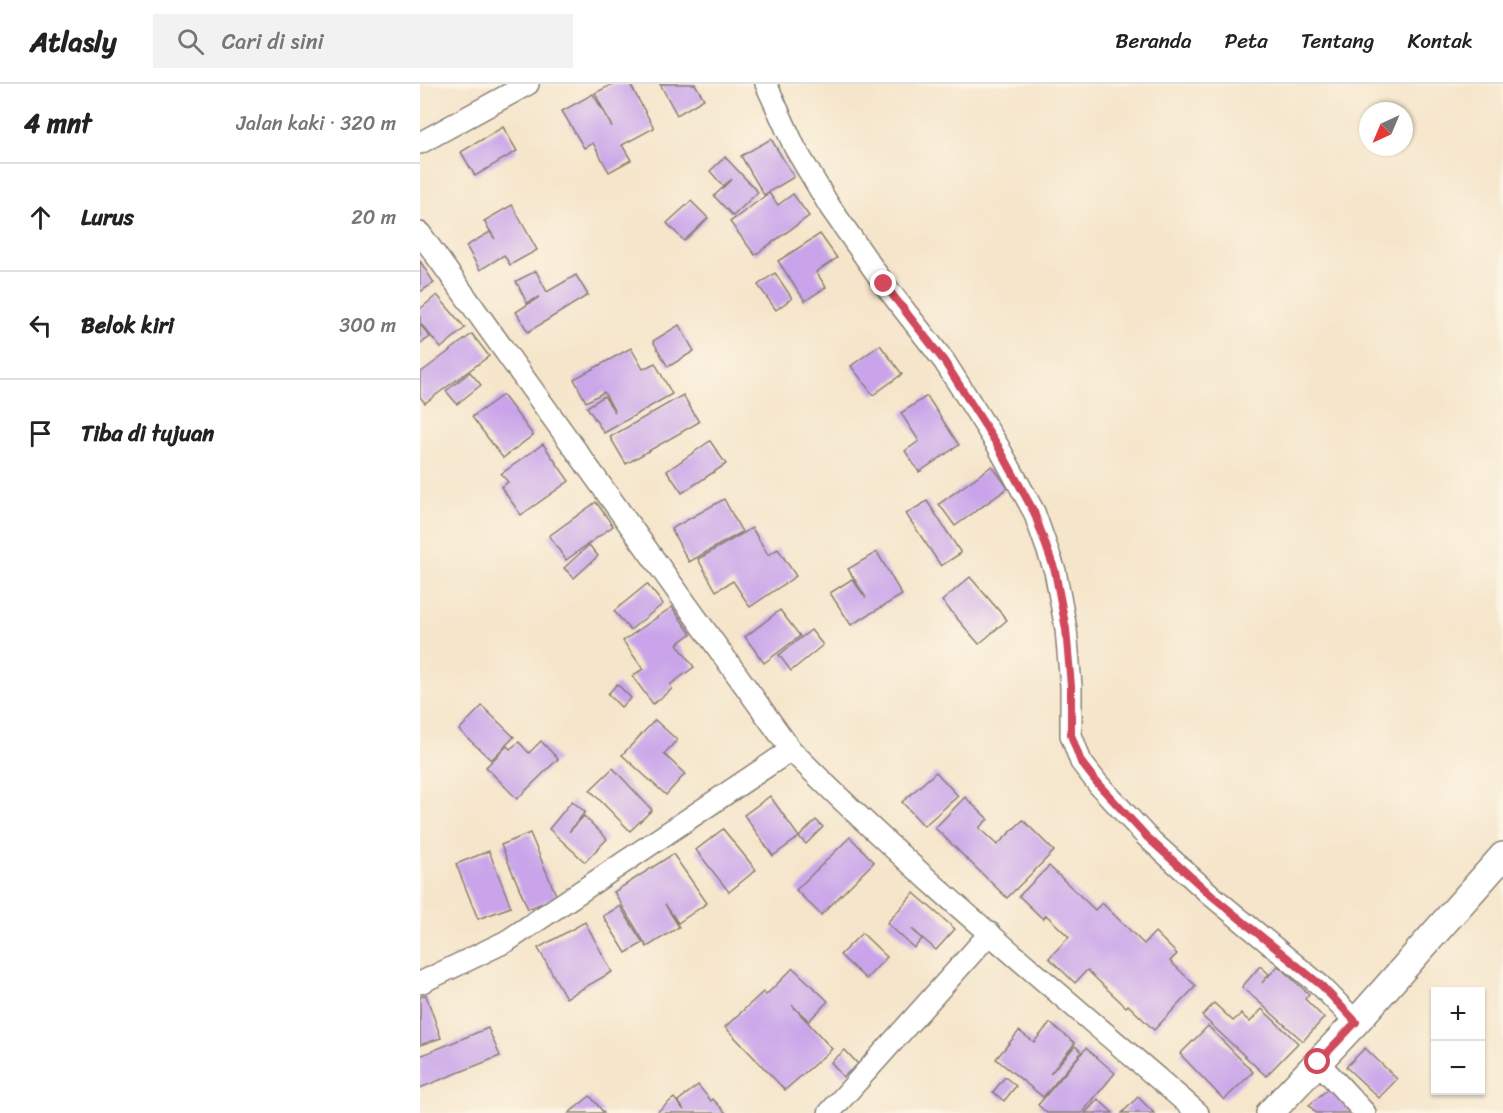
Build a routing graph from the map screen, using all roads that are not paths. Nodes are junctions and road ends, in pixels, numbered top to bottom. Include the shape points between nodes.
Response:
1 (528, 84) edge
2 (766, 84) edge
3 (420, 143) edge
4 (420, 232) edge
5 (791, 750) junction
6 (1503, 856) edge
7 (990, 933) junction
8 (420, 983) edge
9 (1356, 1022) junction
10 (1318, 1062) junction
11 (829, 1113) edge
12 (1198, 1113) edge
13 (1270, 1113) edge
14 (1365, 1113) edge

1 - 3 street
2 - 9 street via 795,148 830,207 944,361 1034,512 1055,571 1066,629 1071,735 1081,762 1147,837 1322,986
4 - 5 street
5 - 7 street via 858,817
5 - 8 street via 507,941
6 - 9 street
7 - 11 street
7 - 12 street
9 - 10 street
10 - 13 street
10 - 14 street

